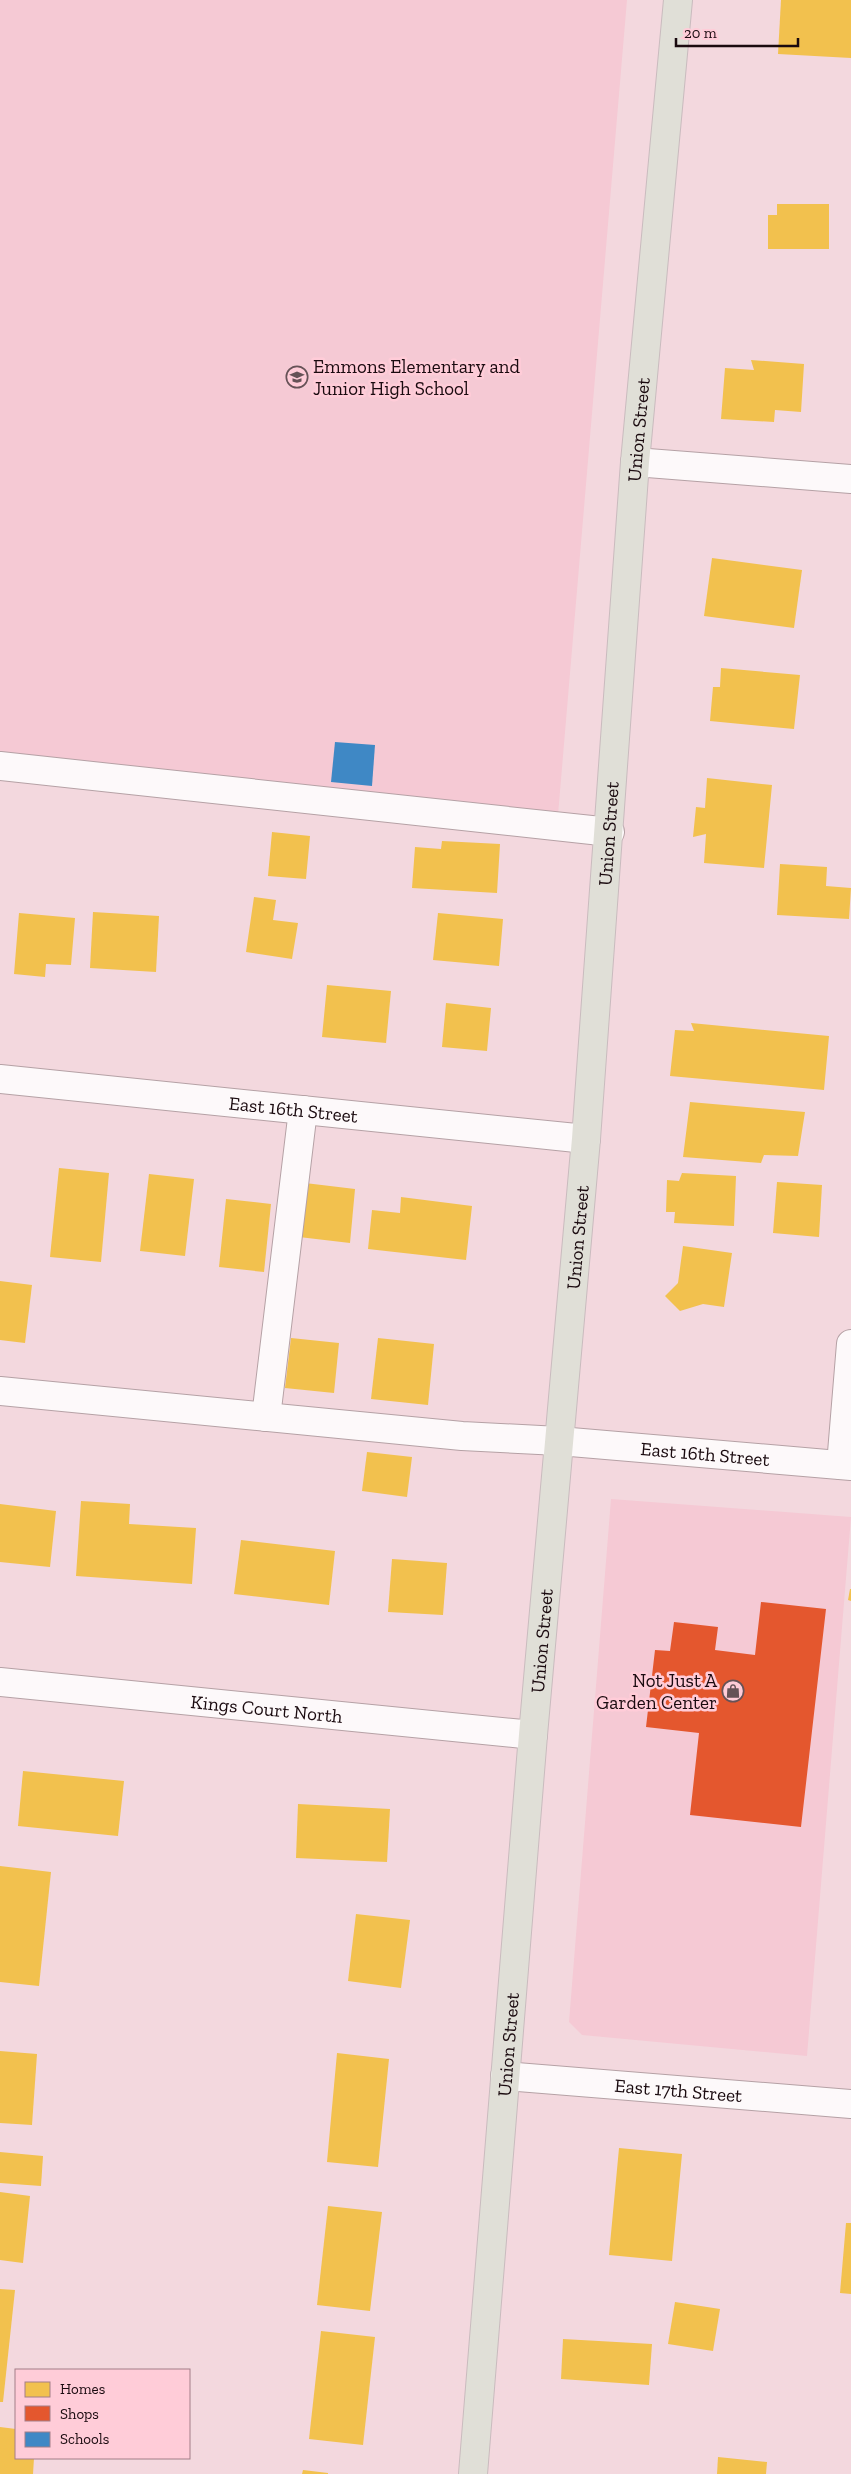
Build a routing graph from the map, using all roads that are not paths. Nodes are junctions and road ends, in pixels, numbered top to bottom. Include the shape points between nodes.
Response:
1 (678, 0) edge
2 (635, 462) junction
3 (851, 478) edge
4 (0, 766) edge
5 (610, 832) junction
6 (0, 1079) edge
7 (303, 1110) junction
8 (586, 1139) junction
9 (851, 1344) edge
10 (0, 1390) edge
11 (266, 1417) junction
12 (559, 1441) junction
13 (846, 1466) edge
14 (0, 1682) edge
15 (533, 1735) junction
16 (505, 2076) junction
17 (851, 2104) edge
18 (473, 2474) edge

1 - 2 main road, Union Street
2 - 3 street
2 - 5 main road, Union Street
4 - 5 street
5 - 8 main road, Union Street
6 - 7 street, East 16th Street
7 - 8 street, East 16th Street
7 - 11 street
8 - 12 main road, Union Street
9 - 13 street
10 - 11 street, East 16th Street
11 - 12 street, East 16th Street via 462,1436
12 - 13 street, East 16th Street
12 - 15 main road, Union Street
14 - 15 street, Kings Court North
15 - 16 main road, Union Street
16 - 17 street, East 17th Street
16 - 18 main road, Union Street

